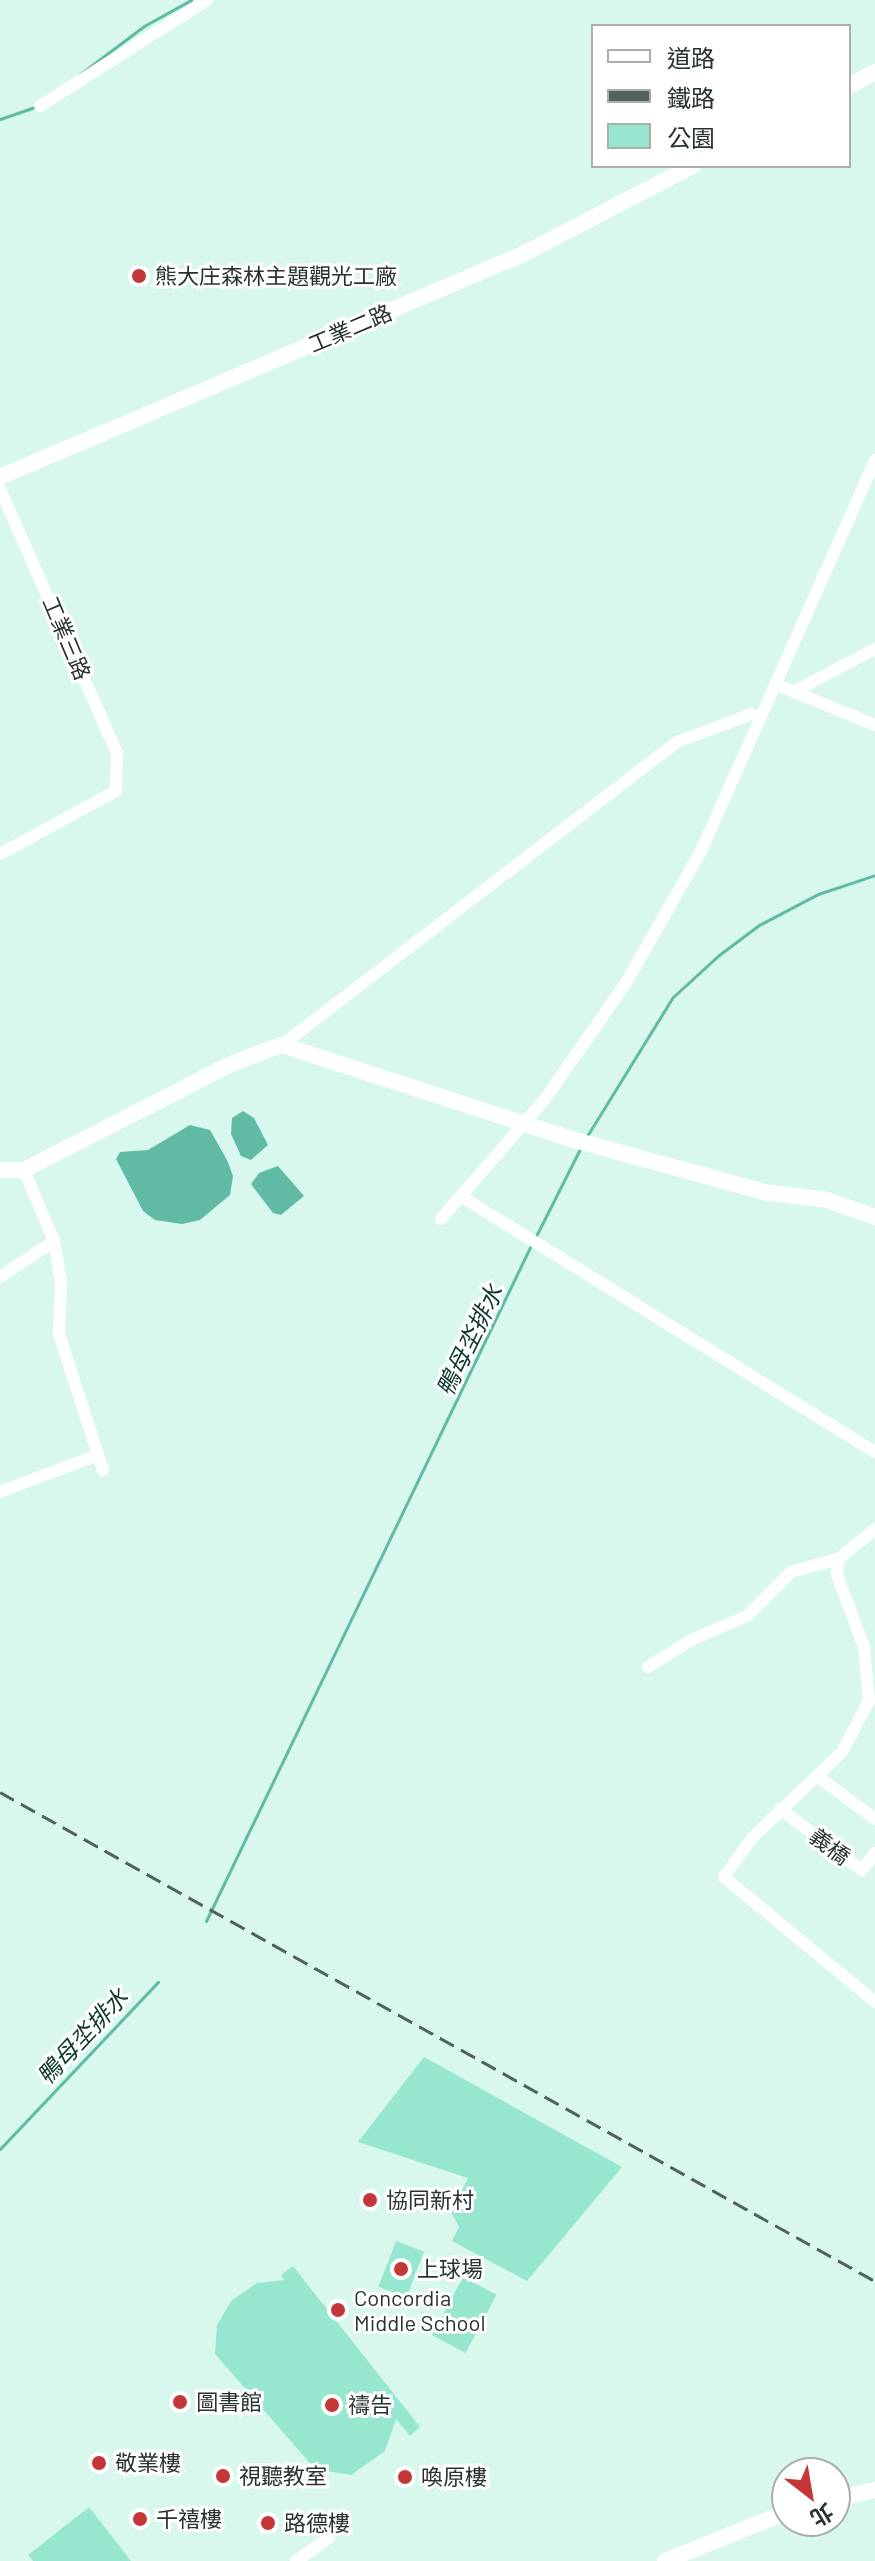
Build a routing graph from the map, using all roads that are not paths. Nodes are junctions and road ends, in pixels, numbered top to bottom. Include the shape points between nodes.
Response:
1 (207, 0) edge
2 (875, 72) edge
3 (851, 85) edge
4 (40, 106) dead end
5 (689, 168) edge
6 (875, 460) edge
7 (0, 477) edge
8 (0, 489) edge
9 (875, 649) edge
10 (775, 684) junction
11 (793, 692) junction
12 (752, 714) dead end
13 (875, 725) edge
14 (0, 854) edge
15 (282, 1045) junction
16 (524, 1123) junction
17 (0, 1170) edge
18 (24, 1170) junction
19 (462, 1197) junction
20 (875, 1217) edge
21 (441, 1219) dead end
22 (54, 1241) junction
23 (0, 1277) edge
24 (875, 1452) edge
25 (98, 1455) junction
26 (103, 1470) dead end
27 (0, 1492) edge
28 (875, 1529) edge
29 (838, 1559) junction
30 (648, 1667) dead end
31 (817, 1776) junction
32 (780, 1809) junction
33 (875, 1819) edge
34 (875, 1853) edge
35 (875, 2002) edge
36 (871, 2490) edge
37 (851, 2495) edge
38 (771, 2518) edge
39 (314, 2520) dead end
40 (296, 2561) edge
41 (665, 2561) edge

1 - 4 street
2 - 3 street
5 - 7 street, 工業二路 via 521,255
6 - 10 street
8 - 14 street, 工業三路 via 117,753 116,791
9 - 11 street
10 - 11 street
10 - 16 street via 687,876 626,983
11 - 13 street
12 - 15 street via 677,742
15 - 16 street
15 - 18 street via 233,1063
16 - 19 street
16 - 20 street via 764,1192 827,1200
17 - 18 street
18 - 22 street
19 - 21 street
19 - 24 street
22 - 23 street
22 - 25 street via 61,1281 59,1334
25 - 26 street
25 - 27 street
28 - 29 street
29 - 30 street via 791,1572 747,1616 691,1640
29 - 31 street via 837,1575 864,1647 869,1701 842,1752
31 - 32 street
31 - 33 street
32 - 34 street, 義橋 via 862,1870
32 - 35 street via 729,1867 726,1884
36 - 37 street
38 - 41 street
39 - 40 street via 329,2538

